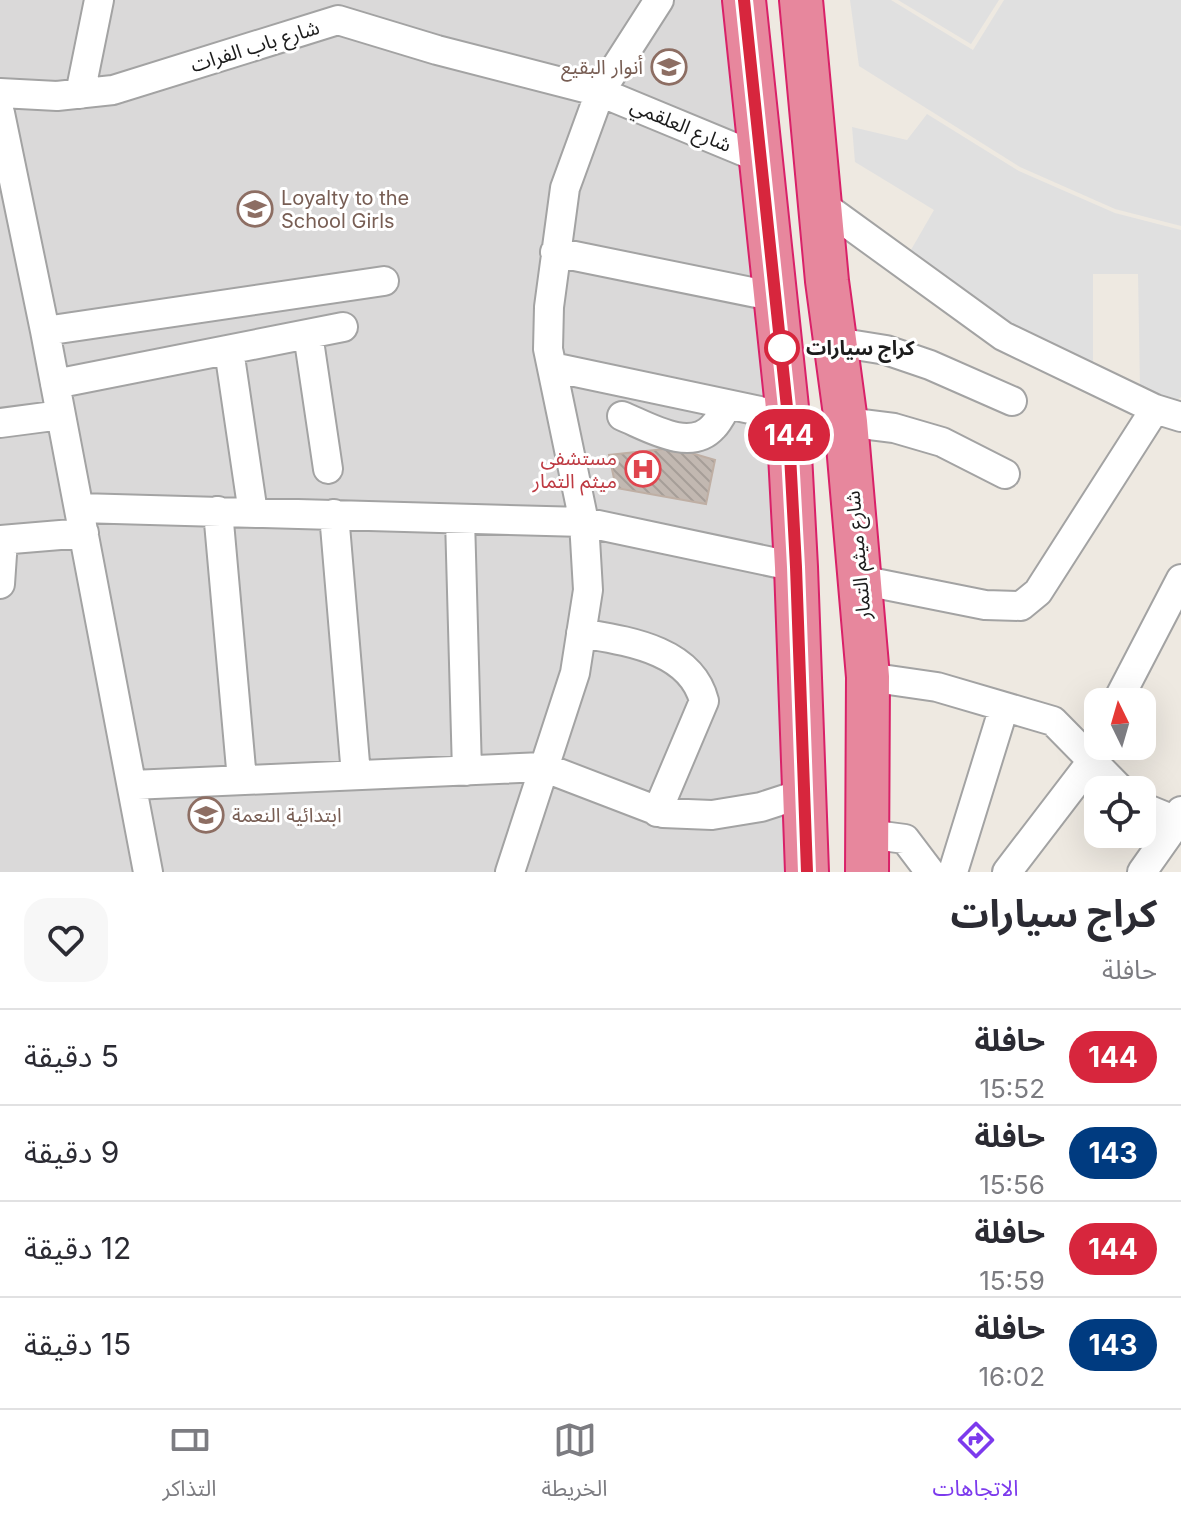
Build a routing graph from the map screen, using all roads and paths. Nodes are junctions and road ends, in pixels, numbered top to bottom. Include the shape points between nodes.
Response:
1 (99, 0) edge
2 (659, 0) edge
3 (744, 0) edge
4 (801, 0) edge
5 (337, 10) edge
6 (600, 92) junction
7 (0, 93) edge
8 (80, 94) junction
9 (0, 113) edge
10 (762, 159) junction
11 (821, 204) junction
12 (555, 252) junction
13 (384, 281) dead end
14 (777, 307) junction
15 (343, 327) dead end
16 (834, 330) junction
17 (45, 331) junction
18 (308, 334) junction
19 (229, 350) junction
20 (552, 367) junction
21 (55, 384) junction
22 (1012, 401) dead end
23 (727, 405) junction
24 (844, 406) junction
25 (787, 407) junction
26 (1168, 413) edge
27 (61, 415) junction
28 (622, 416) dead end
29 (0, 423) edge
30 (328, 469) dead end
31 (1005, 474) dead end
32 (218, 511) junction
33 (253, 513) junction
34 (334, 514) junction
35 (460, 519) junction
36 (81, 520) junction
37 (584, 522) junction
38 (1, 540) edge
39 (796, 567) junction
40 (1181, 579) edge
41 (860, 580) junction
42 (0, 584) edge
43 (581, 633) junction
44 (868, 677) junction
45 (1124, 688) edge
46 (1004, 707) junction
47 (1092, 761) junction
48 (543, 767) junction
49 (467, 771) junction
50 (356, 775) junction
51 (1107, 776) edge
52 (242, 780) junction
53 (132, 785) junction
54 (804, 793) junction
55 (1156, 811) edge
56 (657, 812) junction
57 (1180, 818) edge
58 (867, 853) edge
59 (148, 872) edge
60 (510, 872) edge
61 (807, 872) edge
62 (930, 872) edge
63 (953, 872) edge
64 (1007, 872) edge
65 (1142, 872) edge

1 - 8 street
2 - 6 street
3 - 10 highway
4 - 11 highway, شارع ميثم التمار
5 - 6 street, شارع باب الفرات via 437,50
5 - 8 street, شارع باب الفرات via 113,90
6 - 10 street, شارع العلقمي
6 - 12 street via 565,188
7 - 8 street, شارع باب الفرات
9 - 17 street
10 - 14 highway
11 - 16 highway, شارع ميثم التمار
11 - 26 street via 1003,336
12 - 14 street
12 - 20 street via 549,307
13 - 17 street
14 - 16 highway via 787,326 799,331
14 - 25 highway
15 - 18 street
16 - 22 street
16 - 24 highway, شارع ميثم التمار
17 - 21 street
18 - 19 street
18 - 30 street
19 - 21 street
19 - 33 street
20 - 23 street
20 - 37 street
21 - 27 street
23 - 25 street
23 - 28 street via 712,429 697,436 676,438
24 - 25 highway via 834,379 819,372 804,373 792,382
24 - 31 street via 942,442
24 - 41 highway, شارع ميثم التمار
25 - 39 highway
26 - 41 street via 1038,592 1021,606 985,605
27 - 29 street
27 - 36 street
32 - 33 street
32 - 36 street
32 - 52 street
33 - 34 street
34 - 35 street
34 - 50 street
35 - 37 street
35 - 49 street
36 - 38 street
36 - 53 street
37 - 39 street
37 - 43 street via 588,590
38 - 42 street
39 - 54 highway
40 - 45 street
41 - 44 highway, شارع ميثم التمار
43 - 48 street via 575,673
43 - 56 street via 651,648 701,687 704,701
44 - 46 street via 937,687
44 - 58 highway, شارع ميثم التمار
46 - 47 street via 1053,721
46 - 63 street
47 - 51 street
47 - 64 street
48 - 49 street
48 - 56 street
48 - 60 street
49 - 50 street
50 - 52 street
52 - 53 street
53 - 59 street
54 - 56 street via 712,815
54 - 61 highway
55 - 57 street
57 - 65 street
58 - 62 street via 905,839

